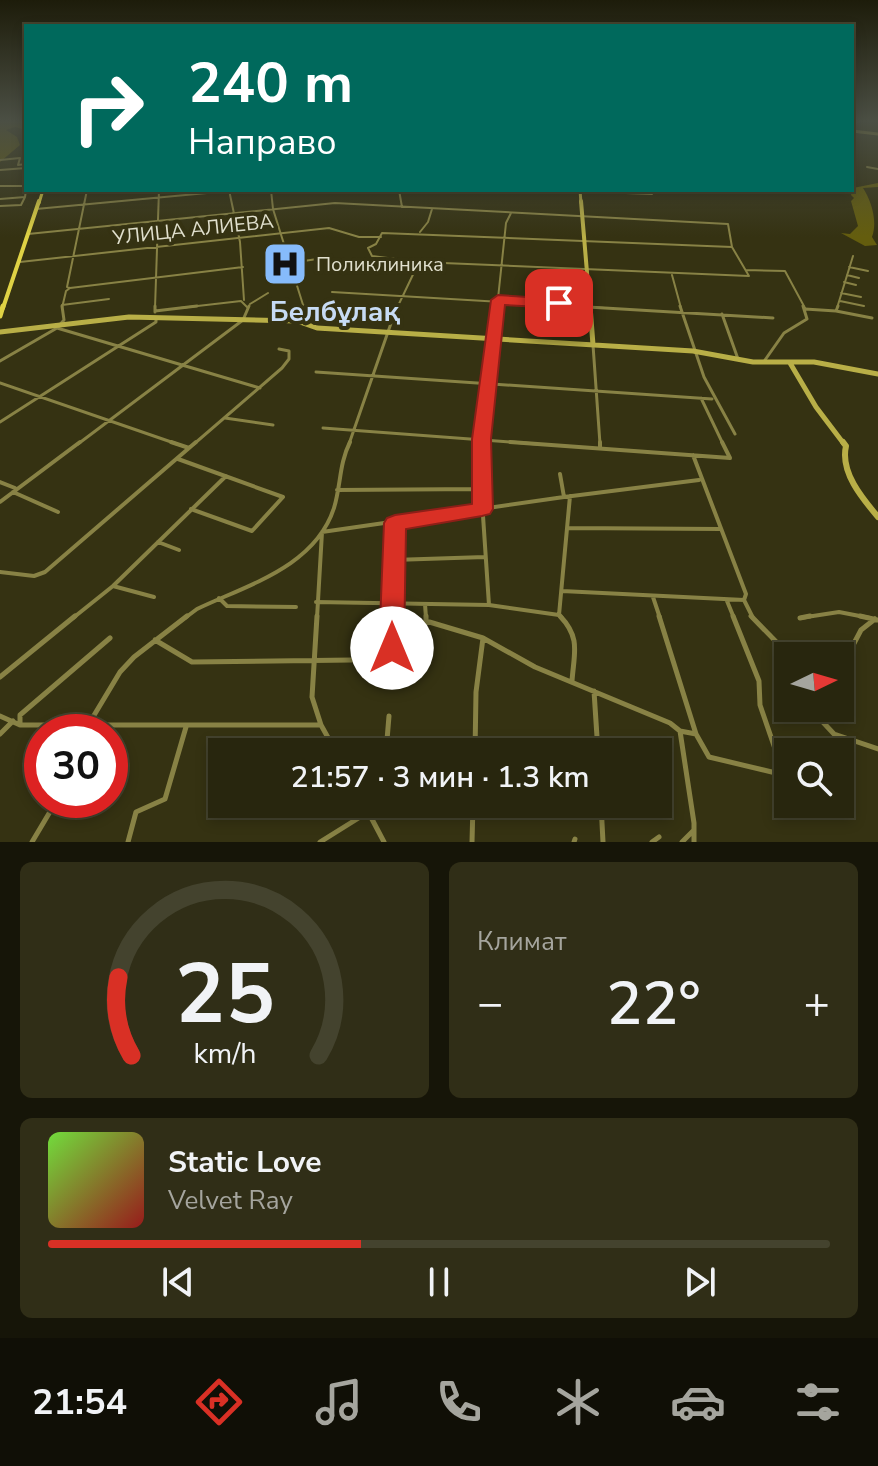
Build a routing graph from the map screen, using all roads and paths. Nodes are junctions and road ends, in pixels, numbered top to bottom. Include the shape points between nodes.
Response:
1 (24, 166) edge
2 (867, 167) dead end
3 (878, 169) edge
4 (0, 170) edge
5 (0, 186) edge
6 (24, 188) edge
7 (26, 192) edge
8 (42, 192) edge
9 (87, 192) edge
10 (159, 192) edge
11 (212, 192) edge
12 (229, 192) edge
13 (271, 192) edge
14 (399, 192) edge
15 (580, 192) edge
16 (604, 192) edge
17 (652, 194) dead end
18 (116, 196) dead end
19 (25, 197) junction
20 (159, 198) junction
21 (0, 199) edge
22 (116, 202) junction
23 (84, 205) junction
24 (0, 206) edge
25 (402, 207) junction
26 (36, 209) junction
27 (273, 209) junction
28 (432, 209) junction
29 (233, 213) junction
30 (511, 213) junction
31 (582, 216) junction
32 (158, 221) junction
33 (78, 229) junction
34 (281, 233) junction
35 (27, 234) junction
36 (419, 234) junction
37 (381, 237) junction
38 (239, 238) junction
39 (505, 238) junction
40 (585, 242) junction
41 (157, 247) junction
42 (732, 247) junction
43 (72, 256) junction
44 (853, 256) dead end
45 (324, 258) dead end
46 (17, 262) junction
47 (419, 262) junction
48 (290, 263) junction
49 (243, 267) junction
50 (502, 267) junction
51 (849, 267) junction
52 (746, 270) junction
53 (586, 271) junction
54 (868, 271) dead end
55 (672, 275) junction
56 (847, 275) junction
57 (156, 278) junction
58 (859, 278) dead end
59 (844, 282) junction
60 (856, 285) dead end
61 (70, 288) junction
62 (332, 292) dead end
63 (268, 293) dead end
64 (841, 293) junction
65 (401, 295) junction
66 (861, 297) dead end
67 (109, 299) dead end
68 (498, 300) junction
69 (244, 301) junction
70 (839, 301) junction
71 (62, 305) junction
72 (249, 305) junction
73 (589, 305) junction
74 (864, 306) dead end
75 (805, 309) junction
76 (681, 311) junction
77 (836, 311) junction
78 (1, 312) edge
79 (722, 314) junction
80 (155, 317) junction
81 (773, 318) dead end
82 (872, 318) dead end
83 (243, 320) junction
84 (303, 323) junction
85 (59, 326) junction
86 (0, 332) edge
87 (389, 332) junction
88 (494, 339) junction
89 (119, 345) junction
90 (593, 345) junction
91 (279, 349) dead end
92 (693, 351) junction
93 (738, 359) junction
94 (0, 361) edge
95 (789, 362) junction
96 (762, 363) junction
97 (184, 365) junction
98 (316, 372) dead end
99 (878, 374) edge
100 (375, 377) junction
101 (0, 383) edge
102 (488, 384) junction
103 (260, 388) junction
104 (597, 392) junction
105 (39, 396) junction
106 (701, 398) junction
107 (712, 399) junction
108 (225, 418) junction
109 (108, 420) junction
110 (0, 422) edge
111 (273, 425) dead end
112 (323, 428) dead end
113 (356, 431) junction
114 (735, 434) dead end
115 (482, 439) junction
116 (190, 448) junction
117 (600, 448) junction
118 (693, 455) junction
119 (178, 459) junction
120 (560, 474) dead end
121 (226, 476) junction
122 (701, 480) junction
123 (0, 482) edge
124 (481, 489) junction
125 (14, 490) junction
126 (337, 490) junction
127 (567, 497) junction
128 (0, 502) edge
129 (191, 509) junction
130 (482, 509) junction
131 (58, 512) dead end
132 (878, 517) edge
133 (395, 523) junction
134 (567, 528) junction
135 (720, 529) junction
136 (322, 532) junction
137 (158, 542) junction
138 (179, 550) dead end
139 (485, 557) junction
140 (393, 560) junction
141 (0, 572) edge
142 (113, 586) junction
143 (562, 591) junction
144 (652, 596) junction
145 (154, 597) dead end
146 (219, 598) junction
147 (744, 600) junction
148 (727, 601) junction
149 (316, 602) junction
150 (391, 604) junction
151 (425, 604) junction
152 (489, 605) junction
153 (296, 607) dead end
154 (559, 615) junction
155 (800, 618) dead end
156 (876, 620) edge
157 (426, 621) junction
158 (110, 638) dead end
159 (483, 638) junction
160 (155, 640) junction
161 (776, 642) edge
162 (854, 643) edge
163 (392, 648) dead end
164 (412, 652) dead end
165 (352, 660) dead end
166 (313, 661) junction
167 (0, 677) edge
168 (572, 682) junction
169 (594, 691) junction
170 (95, 714) edge
171 (0, 716) edge
172 (389, 716) dead end
173 (13, 721) junction
174 (823, 722) edge
175 (20, 725) junction
176 (24, 725) edge
177 (321, 725) junction
178 (128, 726) edge
179 (186, 727) junction
180 (680, 731) junction
181 (0, 734) edge
182 (696, 734) junction
183 (328, 738) edge
184 (387, 738) edge
185 (475, 738) edge
186 (597, 738) edge
187 (878, 749) edge
188 (46, 818) edge
189 (358, 818) edge
190 (371, 818) edge
191 (473, 818) edge
192 (602, 818) edge
193 (694, 830) junction
194 (659, 837) dead end
195 (32, 842) edge
196 (128, 842) edge
197 (320, 842) edge
198 (384, 842) edge
199 (472, 842) edge
200 (603, 842) edge
201 (652, 842) edge
202 (682, 842) edge
203 (694, 842) edge

1 - 4 street
2 - 3 street
5 - 6 street
7 - 19 street
8 - 26 main road
9 - 23 street
10 - 20 street
11 - 20 street
12 - 29 street
13 - 27 street
14 - 25 street
15 - 31 street
16 - 17 street
18 - 22 street
19 - 21 street
19 - 24 street via 21,205
20 - 22 street
20 - 32 street
22 - 23 street
23 - 26 street
23 - 33 street
25 - 27 street via 335,203
25 - 28 street
26 - 35 main road
27 - 29 street
27 - 34 street
28 - 30 street
28 - 36 street
29 - 32 street
29 - 38 street
30 - 31 street
30 - 39 street
31 - 40 street
31 - 42 street via 728,224
32 - 33 street
32 - 41 street
33 - 35 street
33 - 43 street
34 - 37 street, УЛИЦА АЛИЕВА via 329,228
34 - 38 street, УЛИЦА АЛИЕВА
34 - 48 street
35 - 46 main road
36 - 37 street, УЛИЦА АЛИЕВА
36 - 39 street, УЛИЦА АЛИЕВА
37 - 47 street via 368,248 372,256
38 - 41 street, УЛИЦА АЛИЕВА
38 - 49 street
39 - 40 street
39 - 50 street
40 - 42 street
40 - 53 street
41 - 43 street, УЛИЦА АЛИЕВА
41 - 57 street
42 - 52 street
43 - 46 street, УЛИЦА АЛИЕВА
43 - 61 street
44 - 51 street
45 - 48 street
46 - 78 main road
47 - 50 street
47 - 65 street
48 - 84 street via 307,319
49 - 57 street
49 - 69 street
50 - 53 street
50 - 68 street
51 - 54 street
51 - 56 street
52 - 55 street via 749,276
52 - 75 street via 785,271
53 - 55 street
53 - 73 street
55 - 76 street
56 - 58 street
56 - 59 street
57 - 61 street
57 - 80 street
59 - 60 street
59 - 64 street
61 - 71 street
62 - 65 street
63 - 72 street
64 - 66 street
64 - 70 street
65 - 68 street
65 - 87 street
67 - 71 street
68 - 73 street
68 - 88 street
69 - 72 street
69 - 80 street
70 - 74 street
70 - 77 street
71 - 85 street via 66,315
72 - 83 street
73 - 76 street
73 - 90 street
75 - 77 street
75 - 96 street via 807,319 784,333
76 - 79 street
76 - 92 street
77 - 82 street
79 - 81 street
79 - 93 street
80 - 83 street
80 - 85 street
80 - 89 street
83 - 84 street
83 - 97 street
84 - 87 street
85 - 86 street
85 - 89 street
85 - 94 street
87 - 88 street
87 - 100 street
88 - 90 street
88 - 102 street
89 - 97 street
89 - 105 street
90 - 92 street
90 - 104 street
91 - 103 street via 289,351 289,359
92 - 93 street
92 - 107 street
93 - 96 street
95 - 96 street
95 - 99 street
95 - 132 street via 846,446 842,459 856,490
97 - 103 street
97 - 109 street
98 - 100 street
100 - 102 street
100 - 113 street
101 - 105 street
102 - 104 street
102 - 115 street
103 - 108 street
104 - 106 street
104 - 117 street
105 - 109 street
105 - 110 street
106 - 107 street
106 - 118 street via 731,456 727,460
107 - 114 street
108 - 111 street
108 - 116 street
109 - 116 street
109 - 125 street
112 - 113 street
113 - 115 street
113 - 126 street via 341,460
115 - 117 street
115 - 124 street
116 - 119 street
117 - 118 street
118 - 122 street
119 - 121 street
119 - 141 street via 45,572
120 - 127 street
121 - 129 street
121 - 129 street via 283,497 252,531
122 - 127 street
122 - 135 street
123 - 125 street
124 - 126 street
124 - 130 street
125 - 128 street
125 - 131 street
126 - 136 street
127 - 130 street
127 - 134 street
129 - 137 street
130 - 133 street
130 - 139 street
133 - 136 street
133 - 140 street
134 - 135 street
134 - 143 street
135 - 147 street
136 - 146 street via 295,563
136 - 149 street
137 - 138 street
137 - 142 street
139 - 140 street
139 - 152 street
140 - 150 street
142 - 145 street
142 - 167 street
143 - 144 street
143 - 154 street
144 - 148 street
144 - 182 street
146 - 153 street via 227,606
146 - 160 street
147 - 148 street
147 - 161 street via 748,613
148 - 182 street via 759,681 760,705 783,772 709,757
149 - 150 street
149 - 166 street
150 - 151 street
150 - 163 street
151 - 152 street
151 - 157 street
152 - 154 street
154 - 168 street via 575,638
155 - 156 street via 839,612
156 - 162 street via 861,630
157 - 159 street
157 - 164 street
158 - 175 street via 32,703 20,715
159 - 168 street
159 - 185 street
160 - 166 street via 192,662
160 - 170 street via 120,672
165 - 166 street
166 - 177 street via 312,697
168 - 169 street
169 - 180 street
169 - 186 street
171 - 173 street
172 - 184 street
173 - 175 street
173 - 181 street
174 - 187 street via 834,734
175 - 176 street
177 - 179 street
177 - 183 street
178 - 179 street
179 - 196 street via 165,799 136,812
180 - 182 street
180 - 193 street
188 - 195 street
189 - 197 street
190 - 198 street
191 - 199 street
192 - 200 street
193 - 202 street
193 - 203 street
194 - 201 street

